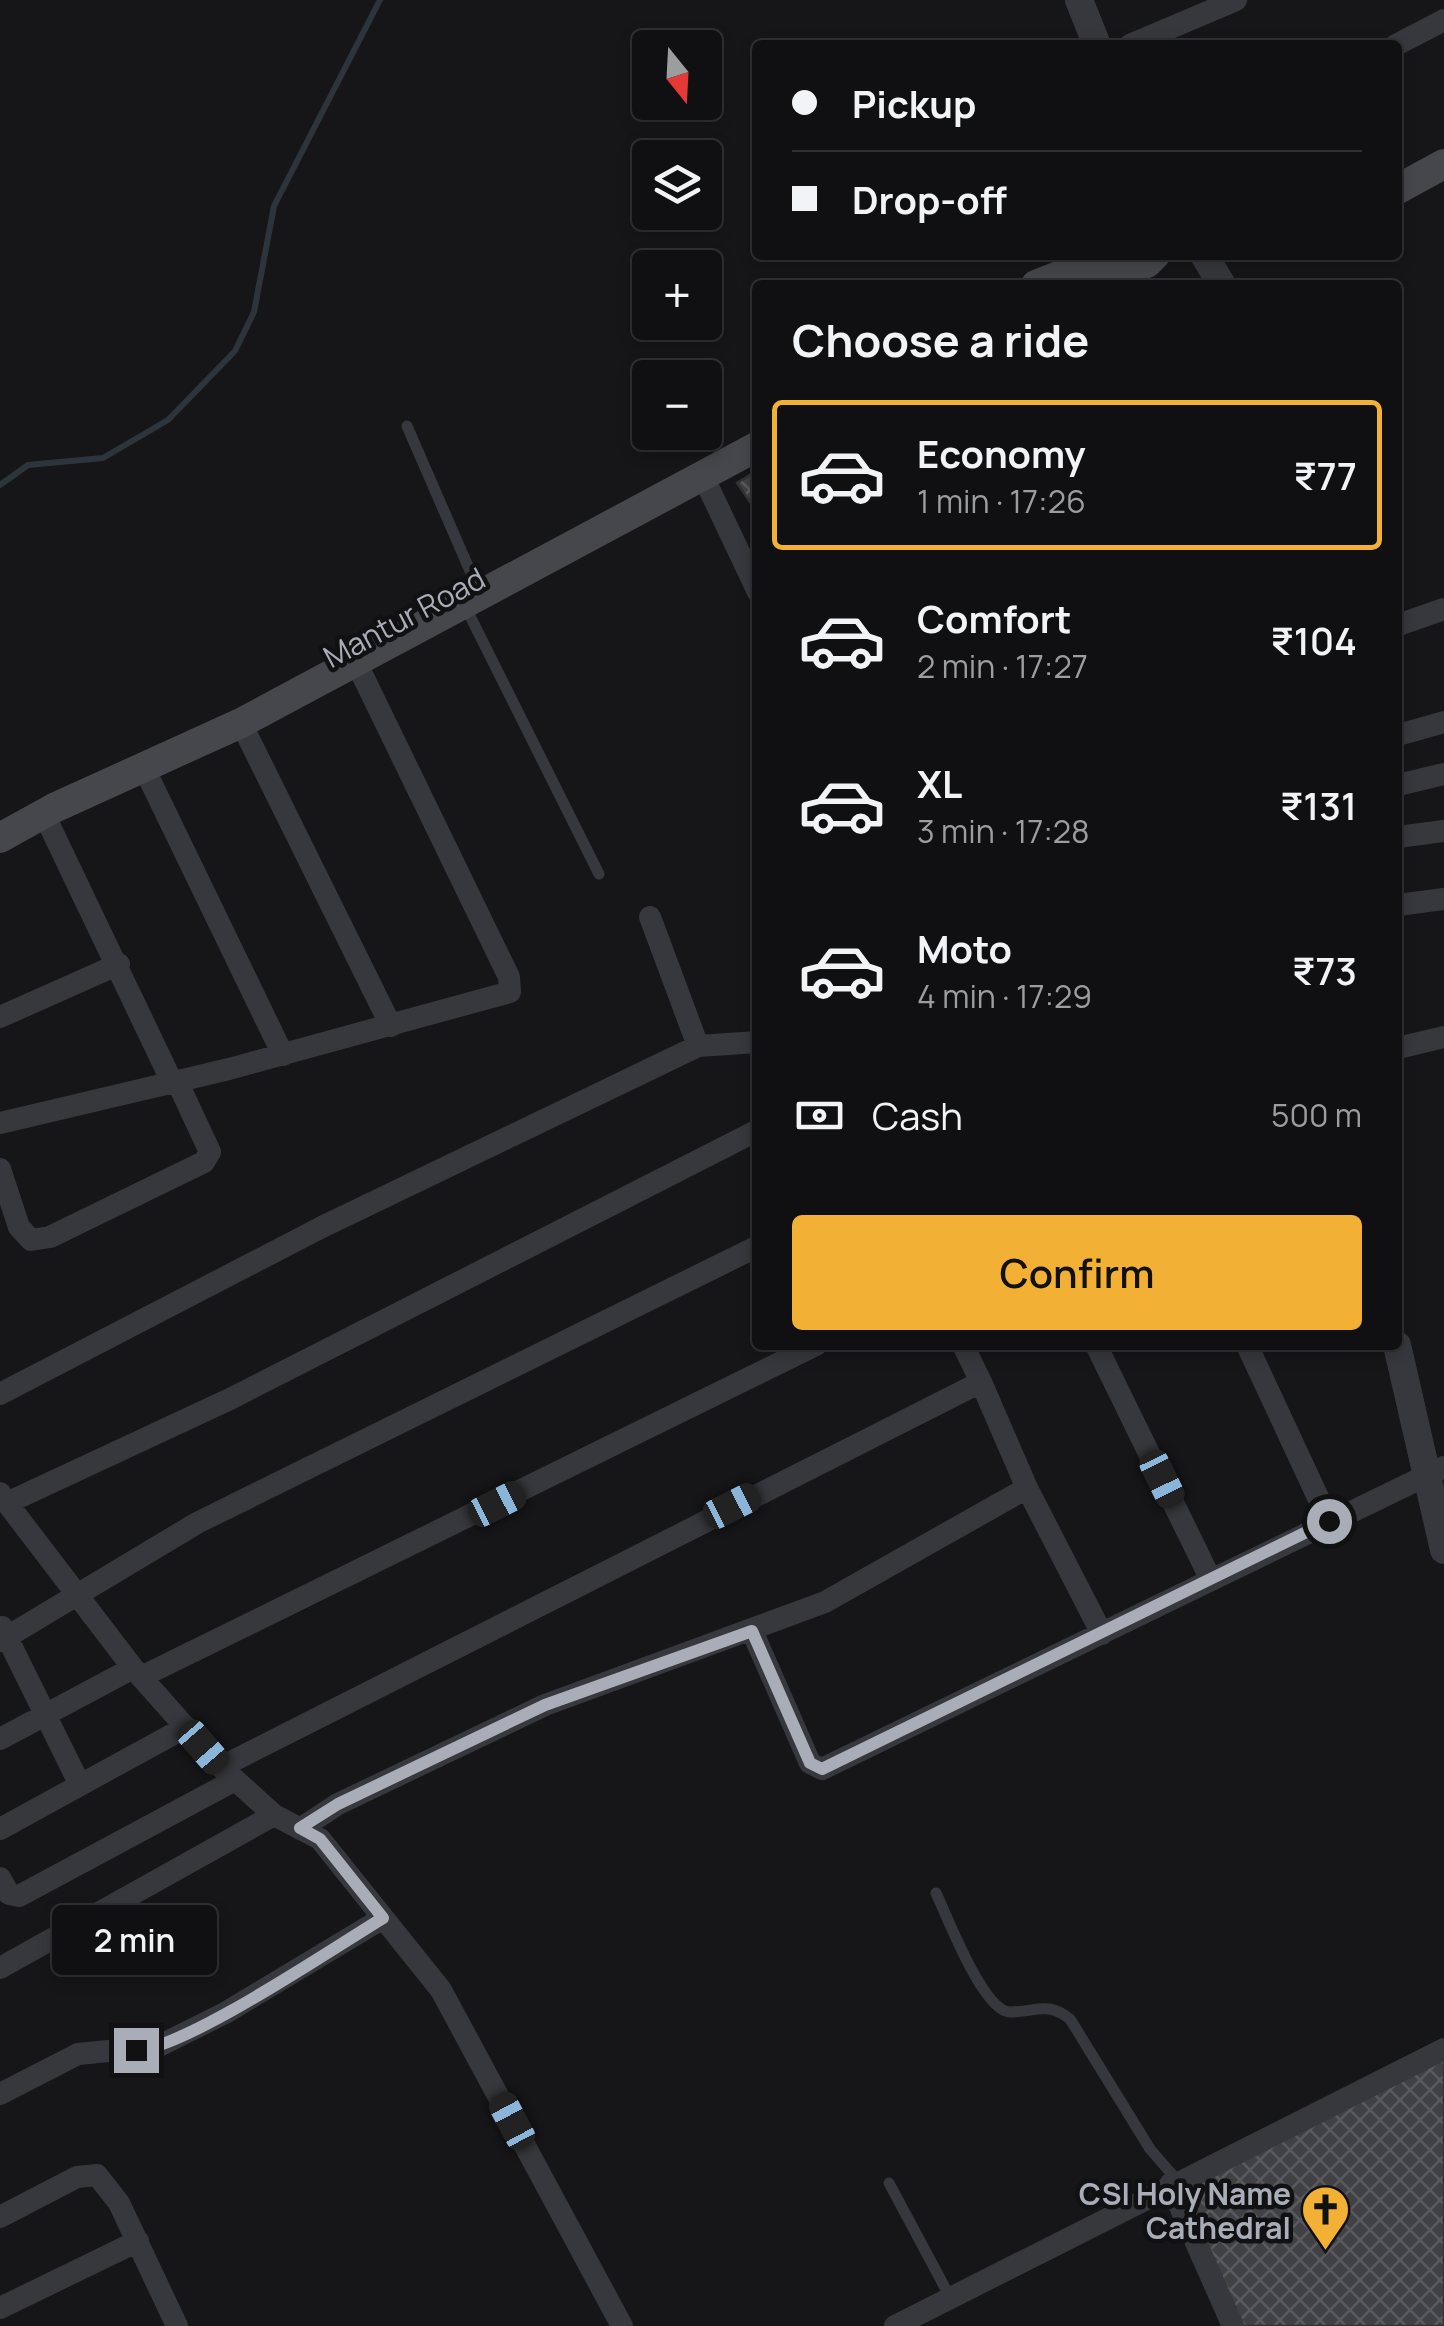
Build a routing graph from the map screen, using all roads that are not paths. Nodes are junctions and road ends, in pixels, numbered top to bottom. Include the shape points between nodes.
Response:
1 (1079, 0) edge
2 (1100, 0) edge
3 (1236, 0) edge
4 (1444, 20) edge
5 (1095, 40) edge
6 (1115, 40) edge
7 (1142, 40) edge
8 (1402, 42) edge
9 (1444, 164) edge
10 (1402, 187) edge
11 (1098, 260) edge
12 (1150, 260) edge
13 (1048, 280) edge
14 (1101, 280) edge
15 (407, 426) dead end
16 (752, 430) edge
17 (752, 449) edge
18 (703, 476) junction
19 (752, 579) edge
20 (470, 593) junction
21 (1444, 609) edge
22 (1402, 624) edge
23 (356, 662) junction
24 (1444, 722) edge
25 (242, 723) junction
26 (1402, 734) edge
27 (145, 770) junction
28 (1444, 774) edge
29 (1402, 784) edge
30 (49, 811) junction
31 (1444, 830) edge
32 (1402, 836) edge
33 (0, 838) edge
34 (599, 874) dead end
35 (1444, 899) edge
36 (1402, 905) edge
37 (650, 917) dead end
38 (120, 964) junction
39 (0, 1017) edge
40 (390, 1026) junction
41 (1444, 1038) edge
42 (752, 1042) edge
43 (698, 1046) junction
44 (1402, 1047) edge
45 (283, 1054) junction
46 (175, 1082) junction
47 (0, 1123) edge
48 (752, 1133) edge
49 (0, 1169) edge
50 (752, 1249) edge
51 (806, 1350) edge
52 (965, 1350) edge
53 (1098, 1350) edge
54 (1249, 1350) edge
55 (1399, 1350) edge
56 (980, 1382) junction
57 (0, 1394) edge
58 (1437, 1470) edge
59 (1027, 1488) junction
60 (4, 1498) edge
61 (1329, 1521) junction
62 (1444, 1550) edge
63 (1211, 1580) junction
64 (77, 1598) junction
65 (752, 1631) junction
66 (3, 1634) edge
67 (1102, 1634) junction
68 (137, 1672) junction
69 (45, 1715) junction
70 (186, 1727) junction
71 (0, 1739) edge
72 (228, 1773) junction
73 (80, 1786) junction
74 (274, 1815) junction
75 (300, 1828) junction
76 (0, 1830) edge
77 (0, 1878) edge
78 (936, 1893) dead end
79 (383, 1918) junction
80 (0, 1968) edge
81 (1444, 2049) edge
82 (0, 2094) edge
83 (1173, 2182) junction
84 (889, 2183) dead end
85 (0, 2217) edge
86 (138, 2241) junction
87 (950, 2297) junction
88 (0, 2308) edge
89 (1232, 2325) edge
90 (177, 2326) edge
91 (622, 2326) edge
92 (895, 2326) edge

1 - 5 street
2 - 6 street
3 - 7 street
4 - 8 street
9 - 10 main road
11 - 13 main road
12 - 14 main road
15 - 20 lane
16 - 20 main road, Mantur Road
17 - 18 main road, Mantur Road
18 - 19 street
18 - 20 main road, Mantur Road
20 - 23 main road, Mantur Road
20 - 30 main road, Mantur Road via 67,792
20 - 34 lane
21 - 22 street
23 - 25 main road, Mantur Road
23 - 40 street via 511,984 503,997
24 - 26 street
25 - 27 main road, Mantur Road
25 - 40 street
27 - 30 main road, Mantur Road
27 - 45 street
28 - 29 street
30 - 33 main road, Mantur Road
30 - 38 street
31 - 32 street
35 - 36 street
37 - 43 street
38 - 39 street
38 - 46 street
40 - 45 street
41 - 44 street
42 - 43 street
43 - 57 street via 322,1227
45 - 46 street
46 - 47 street
46 - 49 street via 210,1152 204,1162 39,1240 24,1236
48 - 60 street via 230,1399
50 - 64 street via 197,1523
51 - 68 street
52 - 56 street
53 - 63 street
54 - 61 street
55 - 58 street
56 - 59 street
56 - 72 street
58 - 61 street
58 - 62 street
59 - 65 street via 825,1602
59 - 67 street
60 - 64 street
61 - 63 street
63 - 67 street
64 - 66 street
64 - 68 street
65 - 67 street via 810,1763 822,1769
65 - 75 street via 545,1705
66 - 69 street
68 - 69 street
68 - 70 street
69 - 71 street
69 - 73 street
70 - 72 street
70 - 73 street
72 - 74 street
72 - 77 street via 23,1894 9,1894
73 - 76 street
74 - 75 street
74 - 80 street
75 - 79 street via 320,1839
78 - 83 lane via 989,2001 1011,2012 1056,2008 1070,2019
79 - 82 street via 159,2046 78,2054
79 - 91 street via 441,1990
81 - 83 street
83 - 87 street
83 - 89 street
84 - 87 lane
85 - 86 street via 77,2177 97,2174
86 - 88 street
86 - 90 street
87 - 92 street

